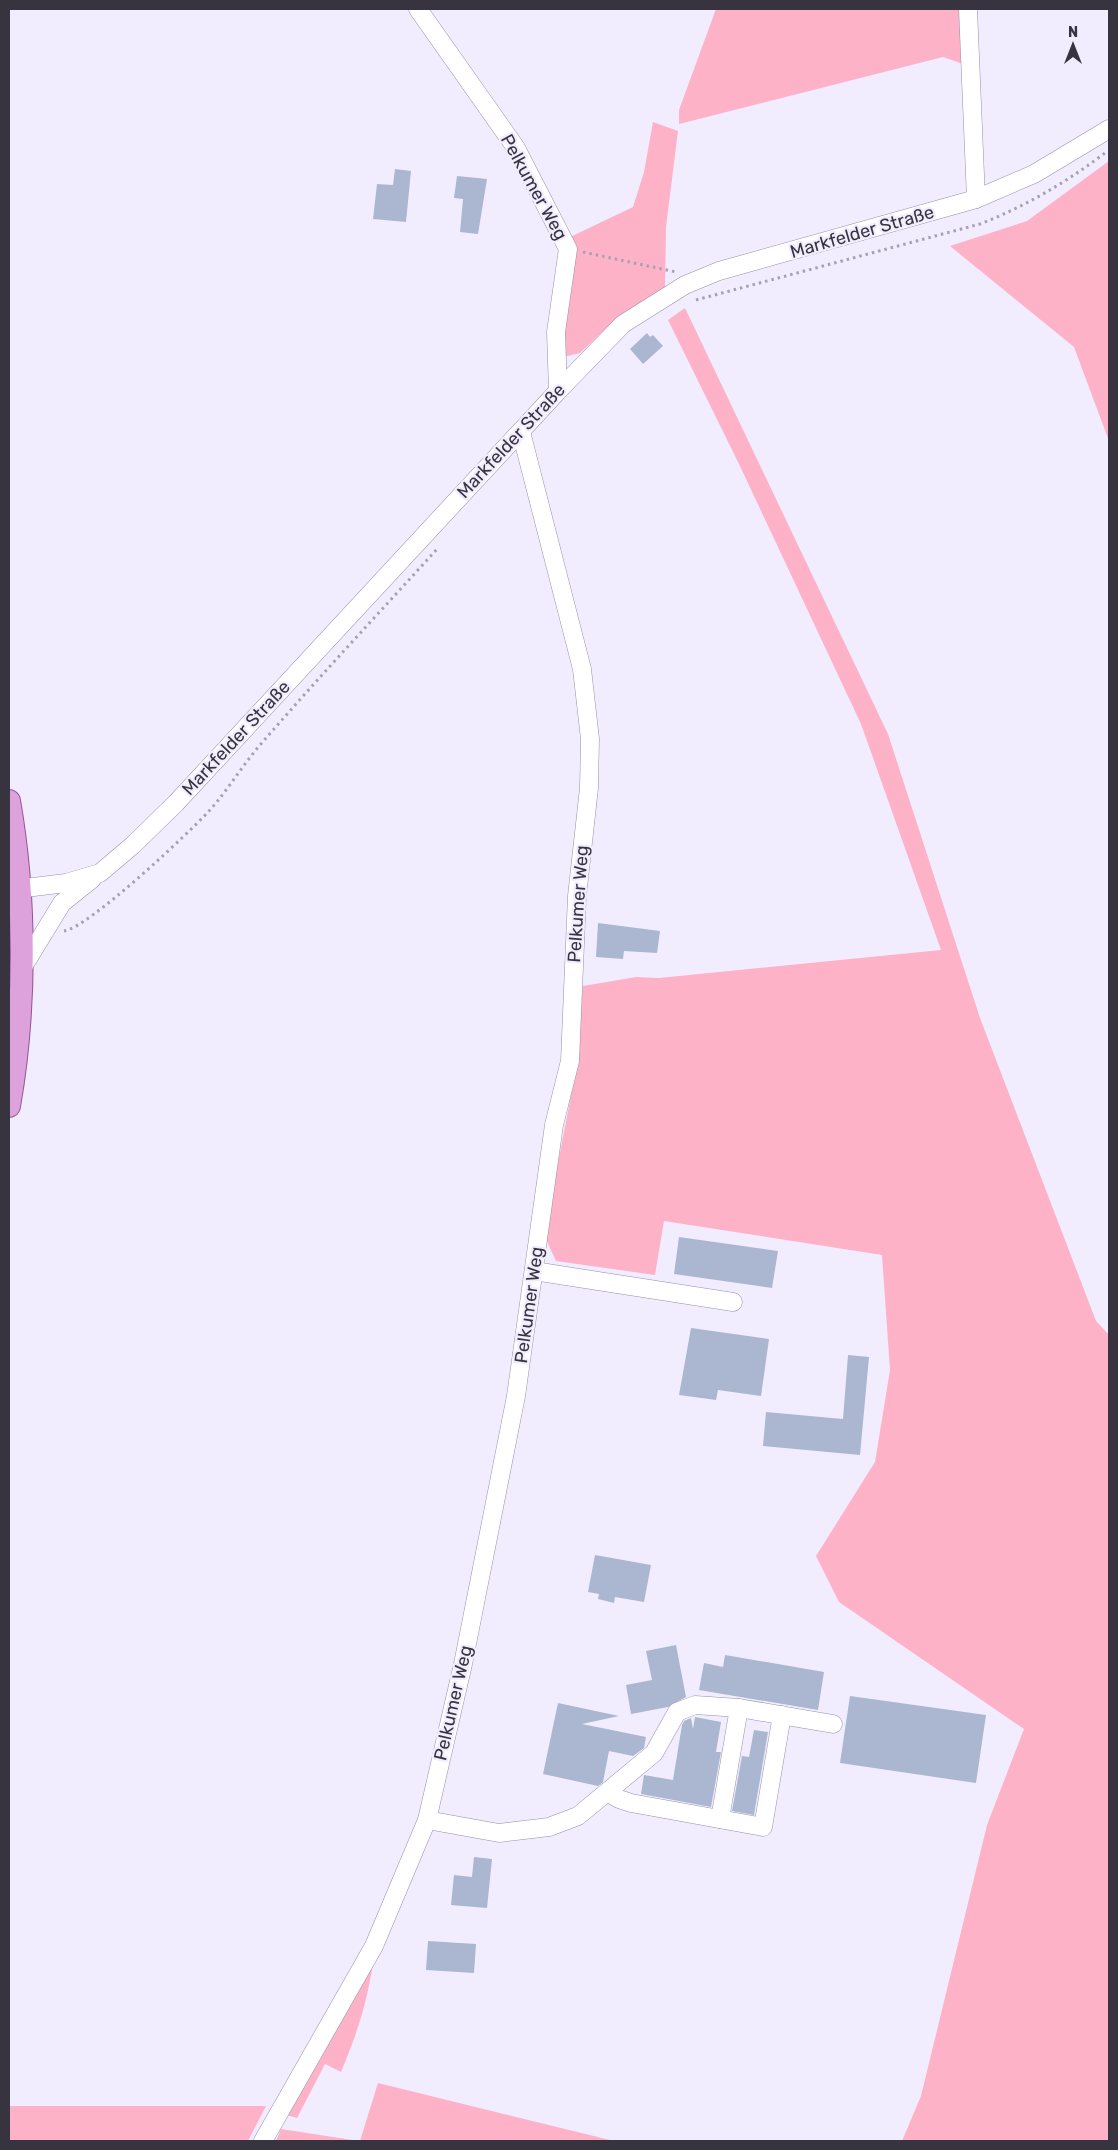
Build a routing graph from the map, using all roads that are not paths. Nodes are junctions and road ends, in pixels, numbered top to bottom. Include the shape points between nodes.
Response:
1 (418, 9) edge
2 (968, 9) edge
3 (1109, 129) edge
4 (976, 199) junction
5 (558, 391) junction
6 (521, 432) junction
7 (9, 801) edge
8 (100, 872) junction
9 (14, 889) edge
10 (20, 973) junction
11 (9, 1106) edge
12 (534, 1271) junction
13 (733, 1302) dead end
14 (740, 1708) junction
15 (782, 1715) junction
16 (833, 1724) dead end
17 (607, 1792) junction
18 (720, 1819) junction
19 (426, 1820) junction
20 (263, 2141) edge

1 - 5 street, Pelkumer Weg via 516,148 568,249 556,332
2 - 4 street
3 - 4 street, Markfelder Straße via 1034,174
4 - 5 street, Markfelder Straße via 719,271 688,293 623,324
5 - 6 street, Markfelder Straße
6 - 8 street, Markfelder Straße via 176,804
6 - 12 street, Pelkumer Weg via 582,669 590,739 589,788 577,896 570,1061 554,1125
7 - 9 main road via 17,846
8 - 9 street, Markfelder Straße via 66,883
8 - 10 street via 62,903
9 - 10 main road
10 - 11 main road via 19,1037
12 - 13 street
12 - 19 street, Pelkumer Weg via 516,1396 463,1664
14 - 15 street
14 - 17 street via 700,1704 680,1710 654,1754
14 - 18 street
15 - 16 street
15 - 18 street via 763,1827
17 - 18 street via 631,1803
17 - 19 street via 578,1816 549,1827 498,1833
19 - 20 street, Pelkumer Weg via 374,1946

